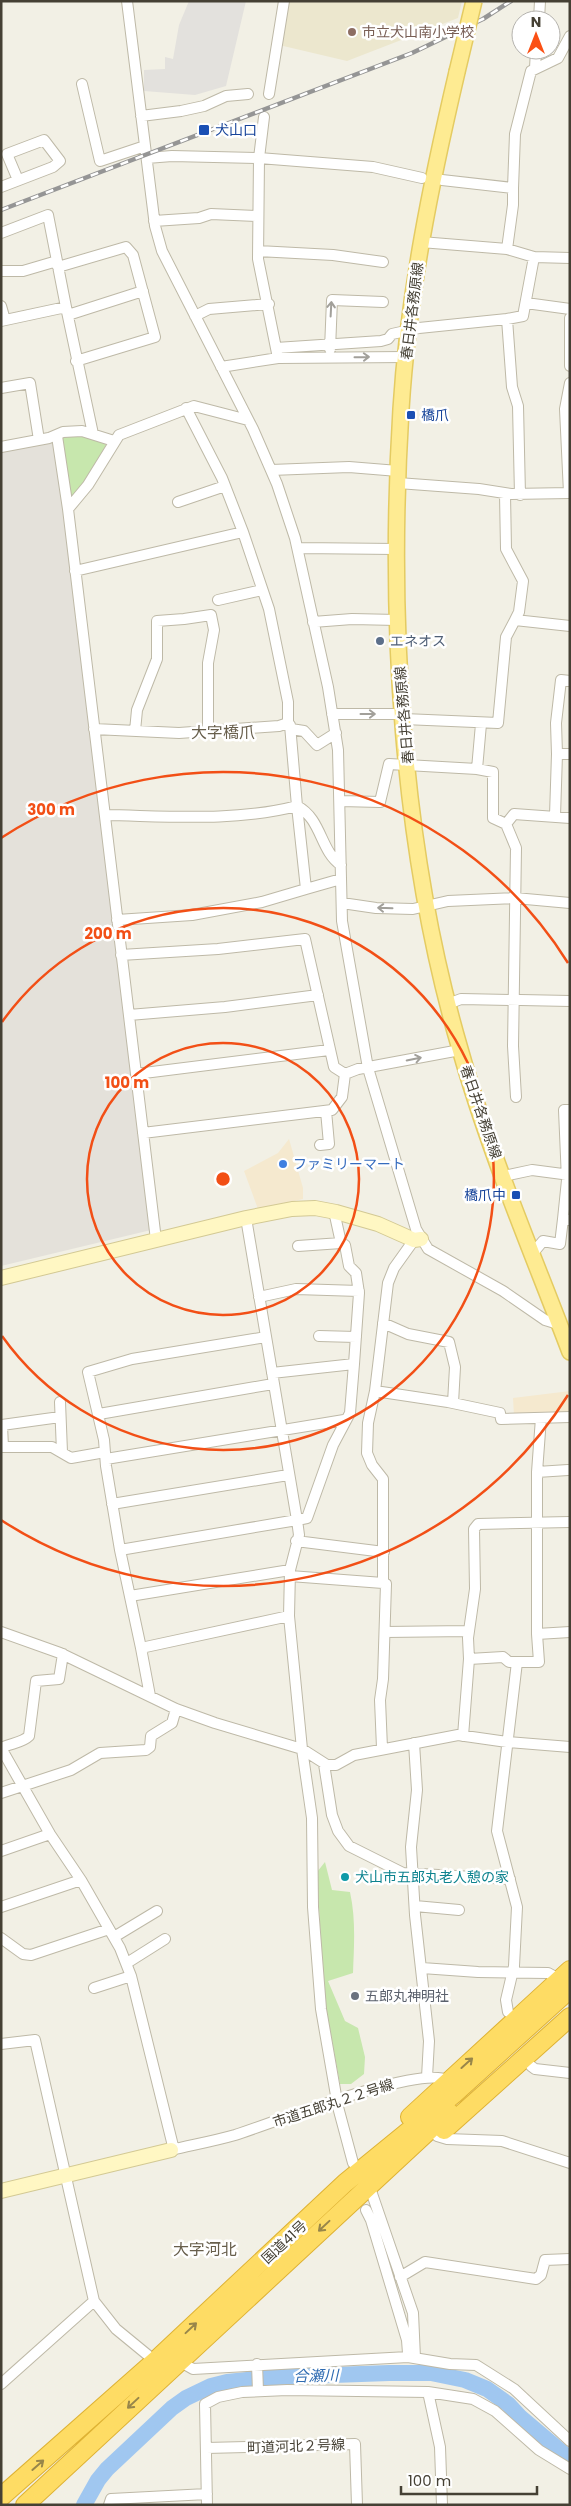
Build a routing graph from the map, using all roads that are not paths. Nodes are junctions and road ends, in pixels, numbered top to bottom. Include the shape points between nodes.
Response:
1 (127, 1) edge
2 (284, 1) edge
3 (474, 1) edge
4 (570, 36) edge
5 (535, 60) edge
6 (535, 68) junction
7 (82, 84) dead end
8 (248, 94) dead end
9 (269, 94) dead end
10 (141, 116) junction
11 (264, 117) dead end
12 (145, 146) junction
13 (147, 158) junction
14 (259, 158) junction
15 (422, 178) dead end
16 (18, 180) junction
17 (442, 180) dead end
18 (1, 187) edge
19 (513, 188) junction
20 (258, 216) junction
21 (154, 221) junction
22 (1, 233) edge
23 (421, 242) junction
24 (507, 249) junction
25 (258, 251) junction
26 (534, 257) junction
27 (570, 258) edge
28 (383, 262) dead end
29 (57, 264) junction
30 (1, 271) edge
31 (142, 291) junction
32 (383, 302) dead end
33 (526, 303) junction
34 (269, 304) junction
35 (1, 306) edge
36 (570, 309) edge
37 (67, 311) junction
38 (196, 316) junction
39 (570, 318) edge
40 (507, 319) junction
41 (3, 320) edge
42 (410, 330) junction
43 (330, 345) junction
44 (277, 353) junction
45 (406, 357) junction
46 (330, 358) junction
47 (76, 361) junction
48 (570, 366) edge
49 (221, 367) junction
50 (570, 383) edge
51 (1, 388) edge
52 (186, 408) junction
53 (248, 420) junction
54 (93, 434) junction
55 (56, 436) junction
56 (39, 440) junction
57 (114, 441) junction
58 (1, 447) edge
59 (271, 470) junction
60 (398, 477) junction
61 (225, 486) junction
62 (570, 493) edge
63 (505, 494) junction
64 (520, 495) junction
65 (178, 502) dead end
66 (68, 509) junction
67 (243, 532) junction
68 (298, 548) junction
69 (396, 549) junction
70 (75, 571) junction
71 (262, 590) junction
72 (218, 600) dead end
73 (397, 620) junction
74 (515, 620) junction
75 (313, 622) junction
76 (570, 626) edge
77 (570, 682) edge
78 (332, 714) junction
79 (403, 717) junction
80 (481, 724) junction
81 (289, 726) junction
82 (94, 729) junction
83 (135, 731) junction
84 (208, 731) junction
85 (336, 733) junction
86 (557, 754) junction
87 (570, 754) edge
88 (408, 764) junction
89 (477, 768) junction
90 (341, 801) junction
91 (297, 806) junction
92 (104, 815) junction
93 (555, 816) junction
94 (570, 818) edge
95 (506, 824) junction
96 (341, 865) junction
97 (341, 879) junction
98 (306, 889) junction
99 (515, 898) junction
100 (570, 903) edge
101 (342, 904) junction
102 (427, 906) junction
103 (117, 920) junction
104 (121, 955) junction
105 (318, 996) junction
106 (515, 1000) junction
107 (570, 1001) edge
108 (448, 1004) junction
109 (129, 1015) junction
110 (329, 1050) junction
111 (460, 1050) junction
112 (368, 1068) junction
113 (136, 1074) junction
114 (345, 1074) junction
115 (516, 1097) dead end
116 (326, 1110) junction
117 (570, 1110) edge
118 (143, 1133) junction
119 (320, 1146) dead end
120 (568, 1174) edge
121 (504, 1176) junction
122 (334, 1211) junction
123 (246, 1218) junction
124 (566, 1220) edge
125 (156, 1240) junction
126 (417, 1240) junction
127 (341, 1243) junction
128 (298, 1246) dead end
129 (533, 1253) junction
130 (1, 1278) edge
131 (359, 1291) junction
132 (259, 1297) junction
133 (383, 1323) junction
134 (563, 1327) edge
135 (319, 1336) dead end
136 (266, 1337) junction
137 (356, 1337) junction
138 (570, 1352) edge
139 (354, 1364) junction
140 (273, 1379) junction
141 (374, 1391) junction
142 (60, 1402) dead end
143 (453, 1403) junction
144 (99, 1414) junction
145 (60, 1417) junction
146 (570, 1417) edge
147 (541, 1418) junction
148 (344, 1420) junction
149 (281, 1429) junction
150 (62, 1452) junction
151 (105, 1455) junction
152 (568, 1470) dead end
153 (537, 1472) junction
154 (288, 1475) junction
155 (112, 1504) junction
156 (297, 1520) junction
157 (570, 1522) edge
158 (537, 1523) junction
159 (296, 1541) junction
160 (120, 1550) junction
161 (384, 1552) junction
162 (290, 1573) junction
163 (383, 1583) junction
164 (130, 1596) junction
165 (289, 1616) junction
166 (469, 1631) junction
167 (1, 1632) edge
168 (384, 1632) junction
169 (570, 1632) edge
170 (537, 1634) junction
171 (141, 1648) junction
172 (63, 1654) junction
173 (469, 1659) junction
174 (517, 1662) junction
175 (150, 1696) junction
176 (176, 1709) junction
177 (463, 1736) junction
178 (506, 1742) junction
179 (414, 1743) junction
180 (570, 1747) edge
181 (1, 1748) edge
182 (382, 1748) junction
183 (302, 1749) junction
184 (324, 1764) junction
185 (23, 1786) junction
186 (1, 1793) edge
187 (50, 1834) junction
188 (1, 1851) edge
189 (412, 1873) junction
190 (510, 1879) junction
191 (81, 1880) junction
192 (414, 1906) junction
193 (1, 1907) edge
194 (459, 1910) dead end
195 (157, 1911) dead end
196 (111, 1933) junction
197 (1, 1938) edge
198 (166, 1939) dead end
199 (127, 1963) junction
200 (422, 1968) junction
201 (511, 1973) junction
202 (131, 1976) junction
203 (566, 1980) edge
204 (94, 1988) dead end
205 (570, 2003) edge
206 (508, 2012) dead end
207 (557, 2014) edge
208 (1, 2044) edge
209 (531, 2066) dead end
210 (570, 2073) edge
211 (427, 2077) junction
212 (447, 2080) junction
213 (338, 2100) junction
214 (437, 2136) junction
215 (172, 2150) junction
216 (353, 2163) dead end
217 (570, 2163) edge
218 (66, 2175) junction
219 (345, 2183) junction
220 (370, 2188) junction
221 (1, 2191) edge
222 (358, 2206) junction
223 (570, 2259) edge
224 (400, 2277) junction
225 (94, 2301) junction
226 (411, 2357) junction
227 (179, 2360) junction
228 (155, 2361) junction
229 (257, 2364) junction
230 (1, 2384) edge
231 (258, 2391) junction
232 (428, 2392) junction
233 (570, 2441) edge
234 (206, 2448) junction
235 (570, 2469) edge
236 (1, 2497) edge
237 (207, 2500) edge
238 (25, 2505) edge
239 (109, 2505) edge
240 (358, 2505) edge
241 (442, 2505) edge

1 - 10 street
2 - 9 street
3 - 23 main road, 春日井各務原線, bridge
4 - 6 street via 558,58
5 - 6 street
6 - 19 street via 531,71 515,134
7 - 12 street via 100,161
8 - 10 street via 226,96 204,106 181,111
10 - 12 street
11 - 14 street
12 - 13 street
13 - 14 street
13 - 21 street
14 - 15 street via 373,168
14 - 20 street
16 - 16 street via 7,154 44,140 60,162 53,168
16 - 18 street
17 - 19 street
19 - 24 street via 514,205
20 - 21 street via 211,214 199,218
20 - 25 street
21 - 38 street via 162,251
22 - 29 street via 48,215
23 - 24 street
23 - 42 main road, 春日井各務原線
24 - 26 street
25 - 28 street via 333,255
25 - 34 street
26 - 27 street
26 - 33 street
29 - 30 street via 23,271
29 - 31 street via 126,247 133,255
29 - 37 street
31 - 37 street
31 - 47 street via 155,337
43 -> 32 street via 332,300
33 - 36 street
33 - 40 street via 523,316
34 - 38 street via 209,310
34 - 44 street
35 - 41 street
37 - 41 street
37 - 47 street
38 - 49 street
39 - 48 street
40 - 42 street
40 - 64 street via 512,387 518,406
42 - 43 street via 392,334 381,341
42 - 45 main road, 春日井各務原線
43 - 44 street
43 - 46 street
44 - 46 street
44 - 49 street
46 -> 45 street
45 - 60 main road, 春日井各務原線
47 - 54 street
49 - 53 street
50 - 62 street via 565,409
51 - 56 street via 30,383
52 - 53 street via 205,408
52 - 57 street via 119,435
52 - 61 street
53 - 59 street
54 - 55 street via 63,432
54 - 57 street
55 - 56 street
55 - 66 street
56 - 58 street
57 - 66 street via 88,485
59 - 60 street via 349,467
59 - 68 street
60 - 63 street
60 - 69 main road, 春日井各務原線
61 - 65 street
61 - 67 street
62 - 64 street
63 - 64 street
63 - 74 street via 506,549 523,581
66 - 70 street
67 - 70 street
67 - 71 street
68 - 69 street
68 - 75 street
69 - 73 main road, 春日井各務原線
70 - 82 street
71 - 72 street
71 - 81 street via 269,609 288,702
73 - 75 street
73 - 79 main road, 春日井各務原線
74 - 76 street
74 - 80 street via 506,637 498,723
75 - 78 street
77 - 86 street via 561,680 556,723
78 -> 79 street
78 - 85 street
79 - 80 street
79 - 88 main road, 春日井各務原線
80 - 89 street
81 - 84 street
81 - 85 street via 304,731 317,745
81 - 91 street
82 - 83 street
82 - 92 street
83 - 84 street
83 - 84 street via 137,710 157,659 157,621 211,615 214,630 208,663
85 - 90 street
86 - 87 street
86 - 93 street
88 - 89 street
88 - 90 street via 389,764 380,802
88 - 102 main road, 春日井各務原線
89 - 95 street via 493,772 494,818
90 - 96 street
91 - 92 street via 272,812 207,816
91 - 96 street via 316,823 332,857
91 - 98 street
92 - 103 street
93 - 94 street
93 - 95 street via 514,814
95 - 99 street via 516,848
96 - 97 street
97 - 98 street
97 - 101 street
98 - 103 street via 262,902 192,915
99 - 100 street
99 - 102 street via 448,901
99 - 106 street
102 -> 101 street via 413,909
101 - 112 street
102 - 108 main road, 春日井各務原線
103 - 104 street
104 - 105 street via 305,939
104 - 109 street
105 - 109 street
105 - 110 street
106 - 107 street
106 - 108 street via 461,999
106 - 115 street
108 - 111 main road, 春日井各務原線
109 - 113 street
110 - 113 street
110 - 114 street via 334,1067
112 -> 111 street
111 - 121 main road, 春日井各務原線
112 - 114 street
112 - 126 street
113 - 118 street
114 - 116 street via 338,1105
116 - 118 street
116 - 119 street via 329,1144
117 - 120 street via 564,1110
118 - 125 street
120 - 121 street via 532,1170
120 - 124 street
121 - 129 main road, 春日井各務原線
122 - 123 street via 315,1208
122 - 126 street
122 - 127 street
123 - 125 street
123 - 132 street
124 - 129 street via 560,1244 543,1241
125 - 130 street
126 - 133 street via 391,1274
126 - 134 street via 545,1320
127 - 128 street
127 - 131 street via 345,1245 349,1266 356,1273
129 - 134 main road, 春日井各務原線
131 - 132 street via 296,1289
131 - 137 street
132 - 136 street
133 - 141 street
133 - 143 street via 408,1334 450,1342 455,1367
134 - 138 main road, 春日井各務原線
135 - 137 street
136 - 140 street
136 - 144 street via 132,1359 88,1372
137 - 139 street
139 - 140 street
139 - 148 street via 352,1403
140 - 144 street
140 - 149 street
141 - 143 street
141 - 161 street via 367,1453 383,1479
142 - 145 street
143 - 147 street via 500,1413 501,1419
144 - 151 street
145 - 150 street
145 - 150 street via 2,1425 3,1447 52,1447
146 - 147 street
147 - 153 street
148 - 149 street
148 - 156 street via 308,1518
149 - 151 street
149 - 154 street
150 - 151 street via 72,1458
151 - 155 street
152 - 153 street
153 - 158 street
154 - 155 street
154 - 156 street
155 - 160 street
156 - 159 street via 299,1535
156 - 160 street
157 - 158 street
158 - 166 street via 478,1524 474,1530 475,1589
158 - 170 street
159 - 161 street
159 - 162 street
160 - 164 street
161 - 163 street
162 - 163 street
162 - 164 street
162 - 165 street
163 - 168 street via 386,1584
164 - 171 street
165 - 171 street
165 - 183 street
166 - 168 street
166 - 173 street
167 - 172 street
168 - 182 street via 384,1679 380,1700
169 - 170 street
170 - 174 street via 540,1662
171 - 175 street
172 - 175 street
172 - 181 street via 58,1679 36,1681 29,1736 24,1741
173 - 174 street via 504,1657 509,1662
173 - 177 street
174 - 178 street
175 - 176 street
176 - 183 street
176 - 185 street via 172,1724 151,1736 150,1747 146,1750 100,1753 71,1770
177 - 178 street
177 - 179 street
178 - 180 street
178 - 190 street via 497,1831
179 - 182 street
179 - 189 street via 418,1790 411,1847
181 - 185 street
182 - 184 street via 354,1755 336,1765
183 - 184 street
183 - 213 street via 312,1818 313,1907 320,2009
184 - 189 street via 332,1815 343,1839 349,1846 402,1874
185 - 186 street
185 - 187 street
187 - 188 street
187 - 191 street
189 - 190 street
189 - 192 street
190 - 201 street via 518,1916
191 - 193 street
191 - 196 street
192 - 194 street
192 - 200 street
195 - 196 street
196 - 197 street via 32,1955 23,1954
196 - 199 street
198 - 199 street
199 - 202 street
200 - 201 street
200 - 211 street via 429,2041
201 - 203 street via 548,1972
201 - 206 street via 506,2000
202 - 204 street
202 - 215 street
203 - 207 highway, 国道41号
212 -> 203 highway
205 - 207 highway, 国道41号
207 - 214 highway
207 - 219 highway, 国道41号
207 - 222 highway, 国道41号
208 - 218 street via 35,2040
209 - 210 street
211 - 212 street, 市道五郎丸２２号線 via 440,2076
211 - 213 street, 市道五郎丸２２号線
212 - 219 highway
213 - 215 street, 市道五郎丸２２号線 via 219,2139
213 - 216 street
214 - 217 street via 502,2141
214 - 220 highway via 416,2156
215 - 218 street
218 - 221 street
218 - 225 street
228 -> 219 highway, 国道41号
220 - 222 highway
220 - 224 street
222 - 226 street via 371,2220
222 -> 227 highway, 国道41号
223 - 224 street via 545,2260 541,2275 536,2279 425,2262
224 - 226 street via 412,2313
225 - 228 street via 116,2329
225 - 230 street
226 - 229 street
226 - 233 street via 485,2370 514,2389
227 - 229 street via 193,2369
227 -> 238 highway, 国道41号
236 -> 228 highway, 国道41号
229 - 231 street
231 - 232 street
231 - 234 street via 229,2394 205,2404
232 - 235 street via 472,2399 496,2411 539,2450
232 - 241 street via 440,2447
234 - 237 street
234 - 240 street, 町道河北２号線 via 355,2444
237 - 239 street via 111,2499

